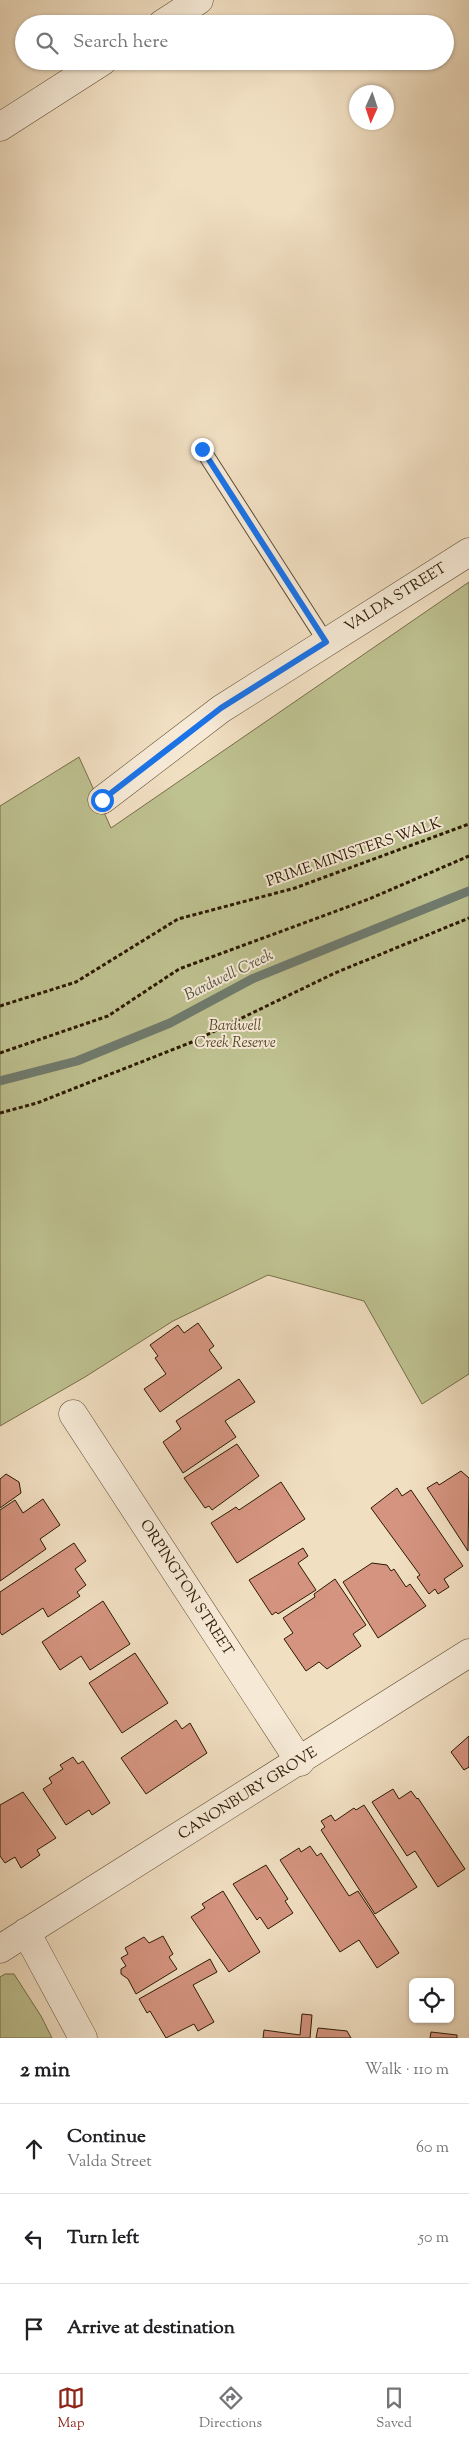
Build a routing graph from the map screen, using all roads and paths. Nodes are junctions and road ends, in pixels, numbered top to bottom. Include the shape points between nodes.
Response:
1 (199, 0) edge
2 (176, 15) edge
3 (89, 70) edge
4 (0, 128) edge
5 (202, 449) dead end
6 (469, 552) edge
7 (326, 642) junction
8 (102, 800) dead end
9 (469, 824) edge
10 (469, 856) edge
11 (469, 918) edge
12 (0, 1006) edge
13 (0, 1053) edge
14 (0, 1113) edge
15 (73, 1414) dead end
16 (469, 1653) edge
17 (300, 1762) junction
18 (26, 1932) junction
19 (0, 1949) edge
20 (82, 2038) edge

1 - 2 street
3 - 4 street
5 - 7 lane
6 - 7 street, VALDA STREET
7 - 8 street, VALDA STREET via 221,708
9 - 12 path, PRIME MINISTERS WALK via 295,888 178,919 76,982
10 - 13 path via 369,899 179,969 108,1016
11 - 14 path via 335,973 192,1042 37,1103
15 - 17 street, ORPINGTON STREET
16 - 17 street, CANONBURY GROVE
17 - 18 street, CANONBURY GROVE
18 - 19 street, CANONBURY GROVE
18 - 20 street

